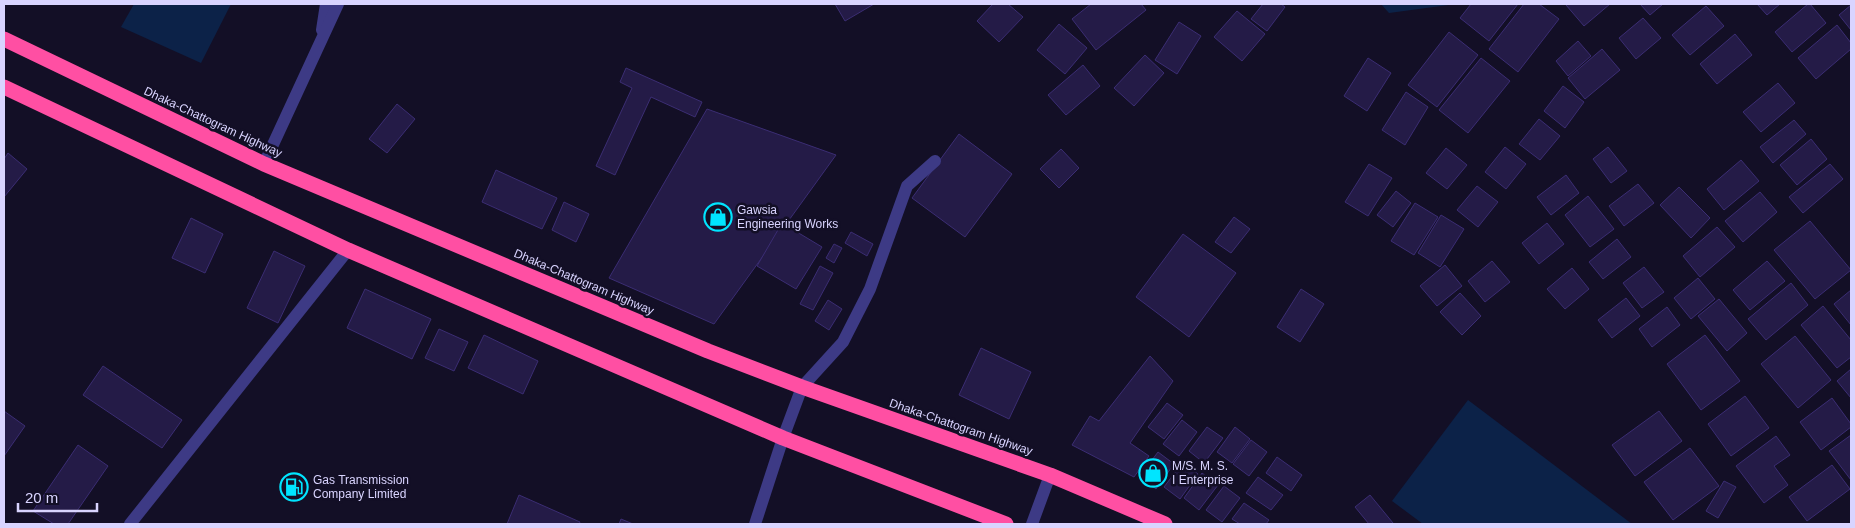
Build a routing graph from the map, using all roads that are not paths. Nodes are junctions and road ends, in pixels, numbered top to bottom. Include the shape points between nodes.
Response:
1 (326, 4) edge
2 (338, 4) edge
3 (4, 39) edge
4 (320, 45) junction
5 (4, 87) edge
6 (935, 161) dead end
7 (264, 164) junction
8 (348, 250) junction
9 (802, 387) junction
10 (783, 438) junction
11 (1050, 474) junction
12 (130, 524) edge
13 (755, 524) edge
14 (1006, 524) edge
15 (1032, 524) edge
16 (1165, 524) edge

1 - 4 street
2 - 4 street
3 - 7 highway, Dhaka-Chattogram Highway
4 - 7 street
5 - 8 highway
6 - 9 street via 907,186 870,289 843,342
7 - 9 highway, Dhaka-Chattogram Highway
8 - 10 highway
8 - 12 street
9 - 10 street
9 - 11 highway, Dhaka-Chattogram Highway
10 - 13 street
10 - 14 highway
11 - 15 street
11 - 16 highway, Dhaka-Chattogram Highway

